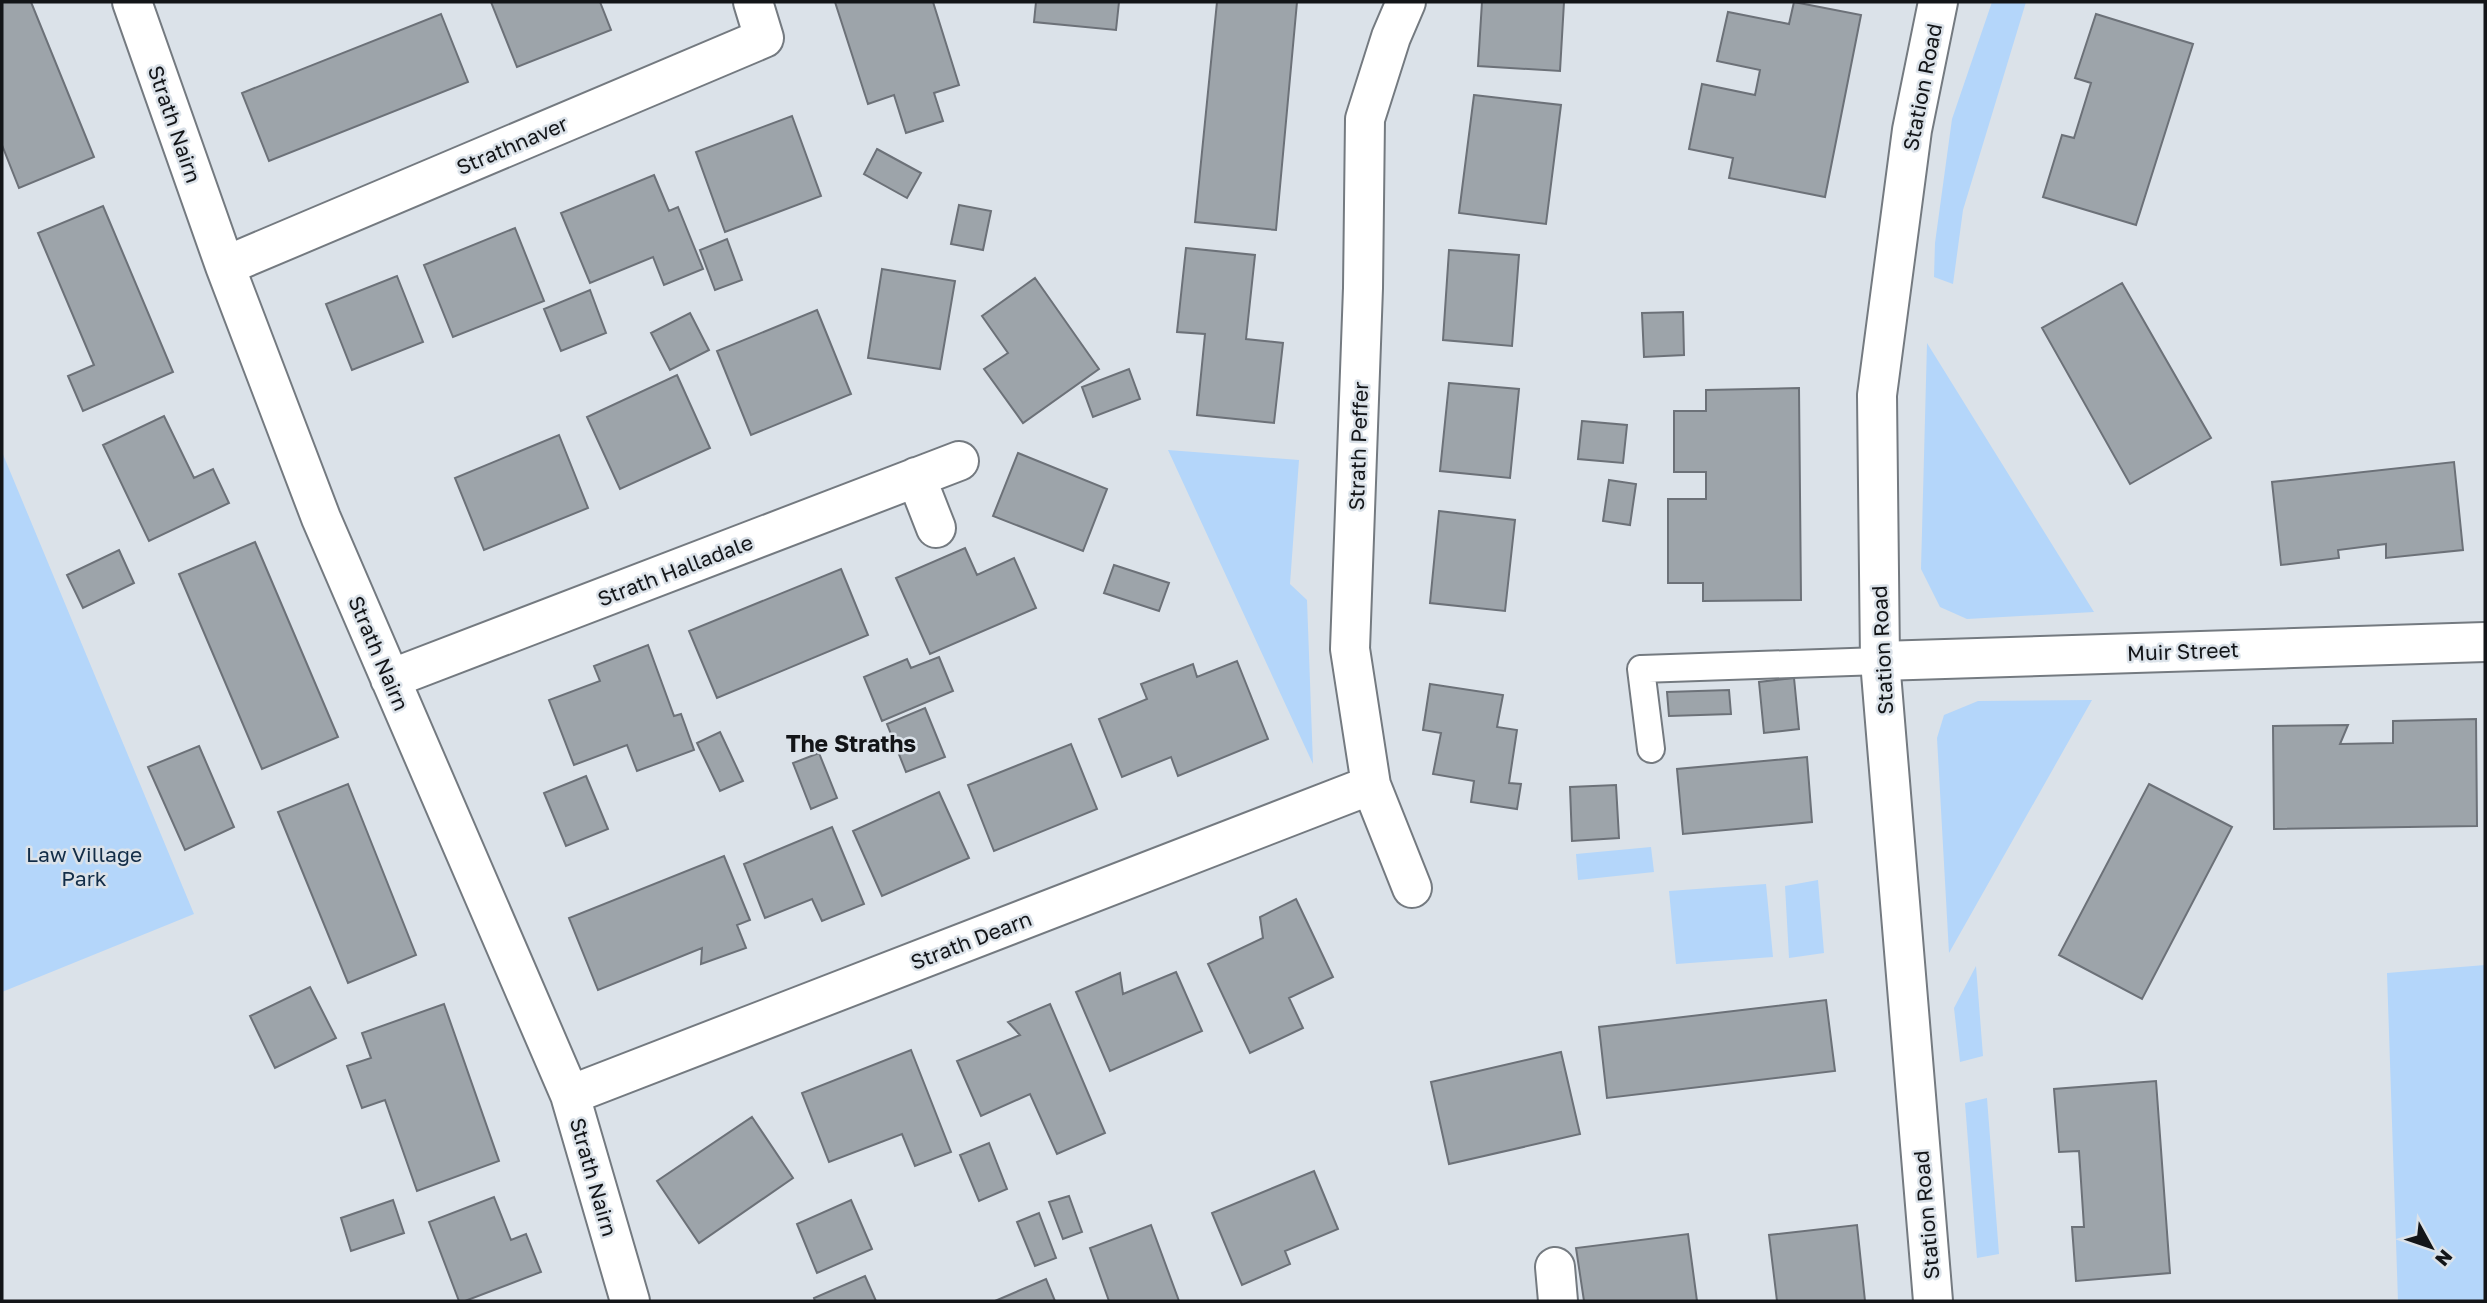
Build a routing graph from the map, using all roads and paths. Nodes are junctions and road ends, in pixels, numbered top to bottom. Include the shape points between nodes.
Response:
1 (132, 2) edge
2 (753, 2) edge
3 (1406, 2) edge
4 (1938, 2) edge
5 (225, 265) junction
6 (959, 461) dead end
7 (916, 477) junction
8 (936, 528) dead end
9 (2485, 642) edge
10 (1880, 661) junction
11 (390, 679) junction
12 (1651, 749) dead end
13 (1371, 785) junction
14 (1412, 888) dead end
15 (570, 1095) junction
16 (629, 1301) edge
17 (1933, 1301) edge

1 - 5 street, Strath Nairn
2 - 5 street, Strathnaver via 764,38
3 - 13 street, Strath Peffer via 1365,119 1350,649
4 - 10 street, Station Road via 1912,130 1877,394
5 - 11 street, Strath Nairn via 321,518
6 - 7 street, Strath Halladale
7 - 8 street
7 - 11 street, Strath Halladale
9 - 10 street, Muir Street
10 - 12 lane via 1641,670
10 - 17 street, Station Road
11 - 15 street, Strath Nairn
13 - 14 street, Strath Peffer
13 - 15 street, Strath Dearn
15 - 16 street, Strath Nairn

